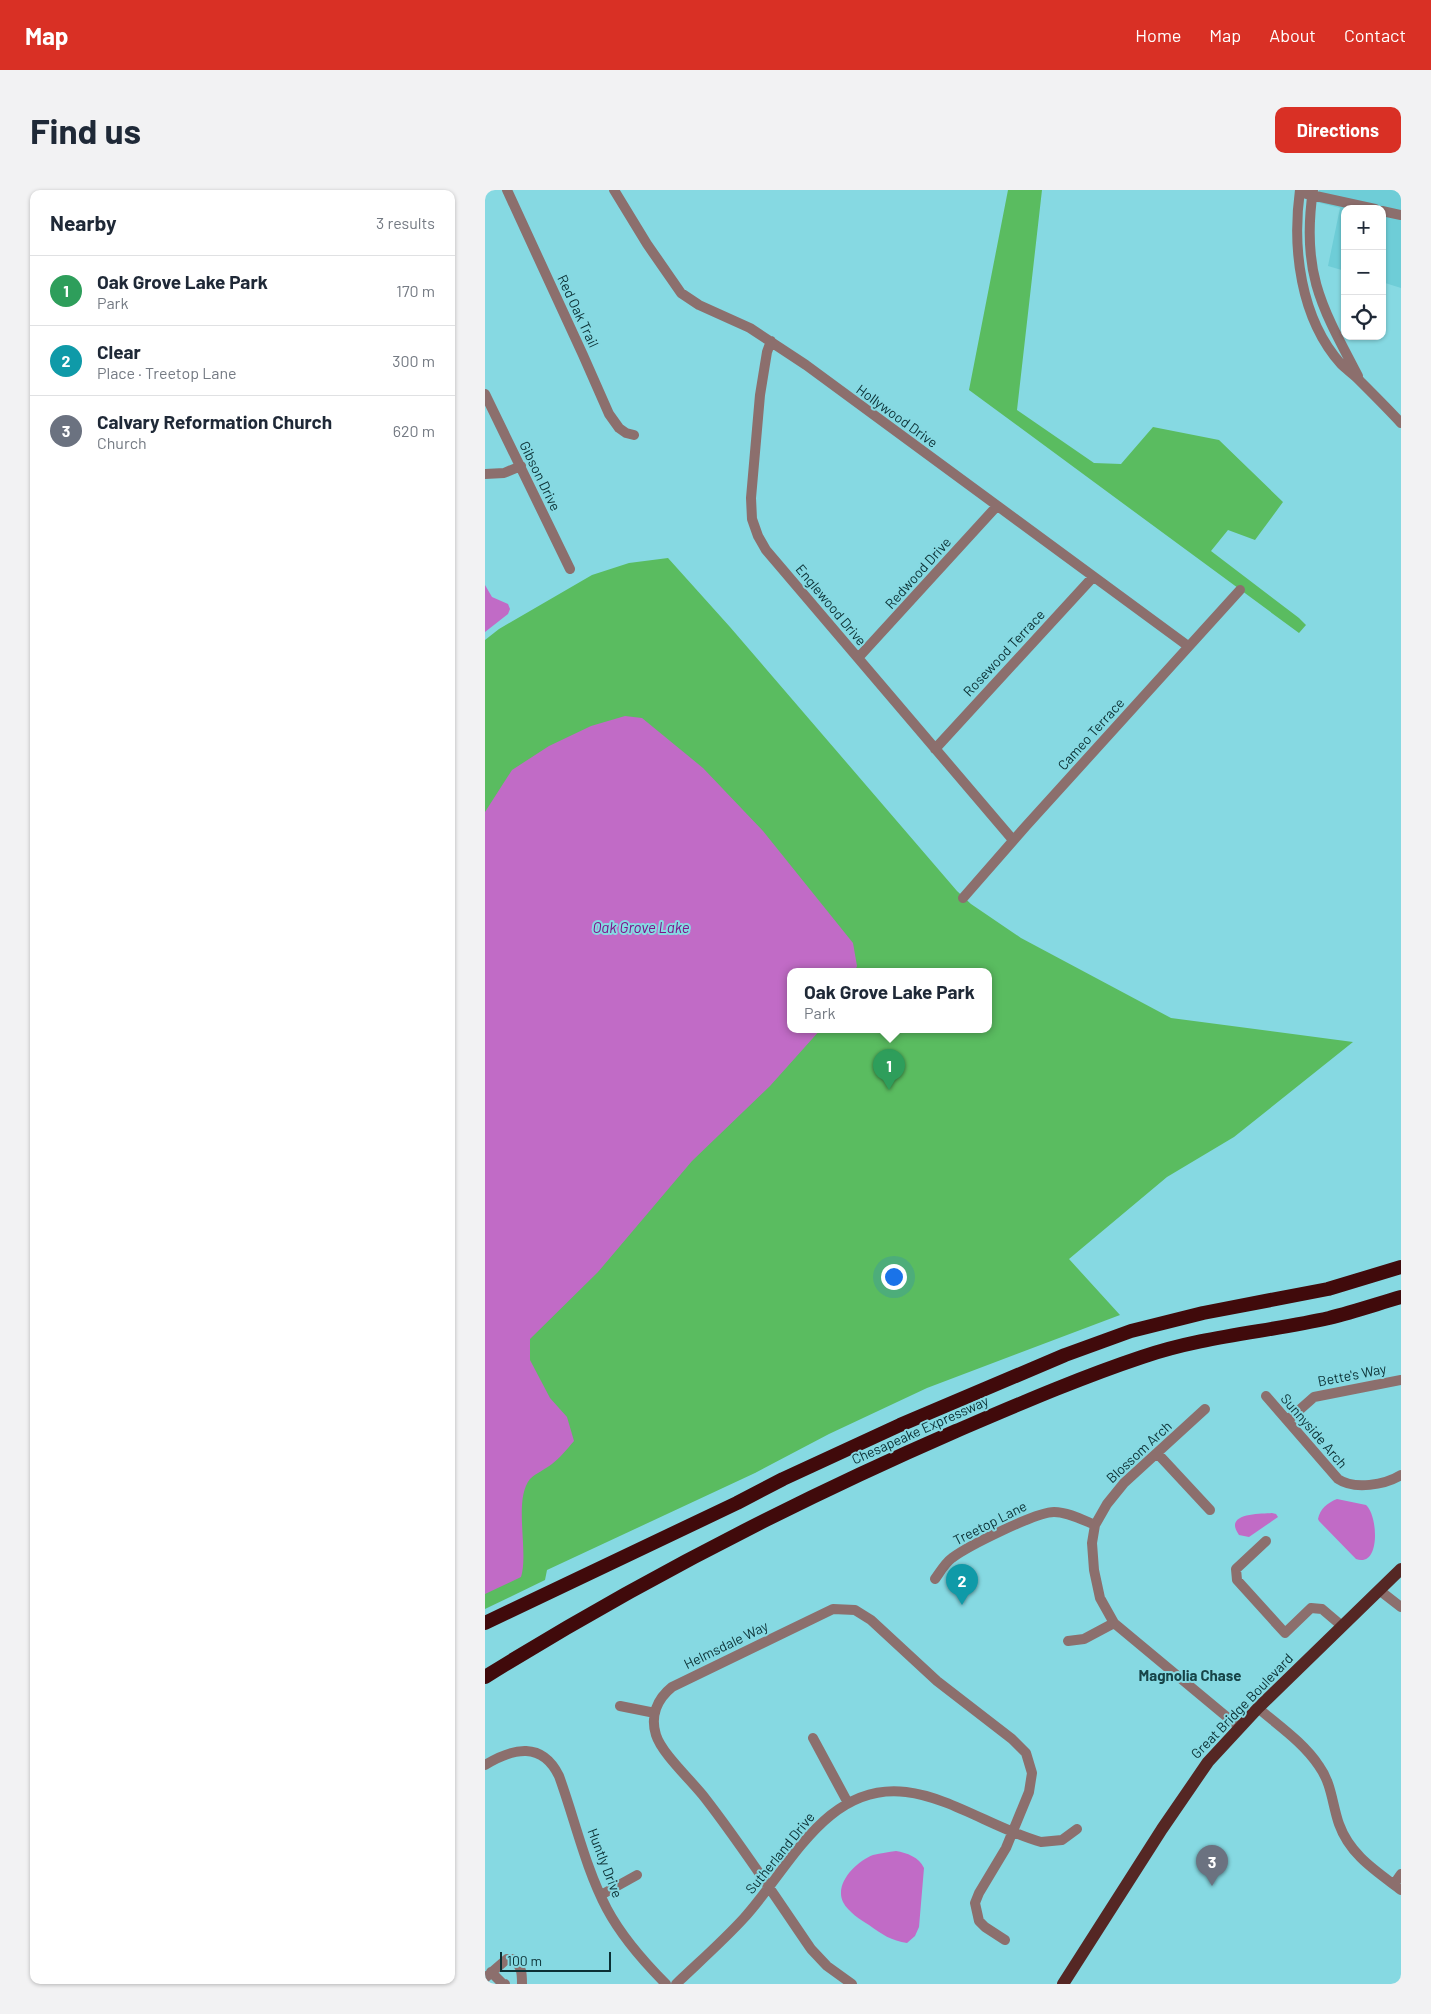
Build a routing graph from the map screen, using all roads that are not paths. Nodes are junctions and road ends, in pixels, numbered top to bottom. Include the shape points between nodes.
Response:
1 (507, 190) edge
2 (614, 190) edge
3 (1300, 192) edge
4 (1313, 192) edge
5 (1360, 205) edge
6 (1386, 211) edge
7 (1401, 215) edge
8 (771, 341) junction
9 (1361, 381) junction
10 (485, 394) edge
11 (1401, 423) edge
12 (634, 435) dead end
13 (521, 466) junction
14 (485, 474) edge
15 (997, 506) junction
16 (570, 570) dead end
17 (1093, 577) junction
18 (1240, 590) dead end
19 (1188, 646) junction
20 (858, 658) junction
21 (935, 749) junction
22 (1013, 840) junction
23 (963, 898) dead end
24 (1401, 1267) edge
25 (1401, 1297) edge
26 (1401, 1380) edge
27 (1265, 1396) dead end
28 (1205, 1409) dead end
29 (1288, 1420) junction
30 (1157, 1453) junction
31 (1401, 1475) edge
32 (1210, 1510) dead end
33 (1095, 1525) junction
34 (1266, 1541) dead end
35 (1401, 1569) edge
36 (935, 1579) dead end
37 (1379, 1590) junction
38 (1401, 1607) edge
39 (485, 1623) edge
40 (1114, 1623) junction
41 (1342, 1626) junction
42 (1068, 1641) dead end
43 (485, 1677) edge
44 (620, 1706) dead end
45 (1258, 1708) junction
46 (655, 1713) junction
47 (1239, 1727) junction
48 (813, 1738) dead end
49 (485, 1765) edge
50 (848, 1803) junction
51 (1077, 1829) dead end
52 (1013, 1831) junction
53 (1401, 1874) edge
54 (637, 1875) dead end
55 (769, 1887) junction
56 (1397, 1887) edge
57 (601, 1896) junction
58 (1005, 1940) dead end
59 (488, 1975) edge
60 (505, 1984) edge
61 (522, 1984) edge
62 (665, 1984) edge
63 (676, 1984) edge
64 (852, 1984) edge
65 (1063, 1984) edge

1 - 12 street, Red Oak Trail via 609,414 619,428
2 - 8 street, Hollywood Drive via 681,293
3 - 4 street
3 - 9 street via 1297,250 1307,300 1331,350 1341,364
4 - 5 street
4 - 9 street via 1310,256 1318,294 1332,328
6 - 7 street
8 - 15 street, Hollywood Drive
8 - 20 street, Englewood Drive via 757,421 752,519 767,550
9 - 11 street
10 - 13 street, Gibson Drive
13 - 14 street via 498,474
13 - 16 street, Gibson Drive
15 - 17 street, Hollywood Drive
15 - 20 street, Redwood Drive
17 - 19 street, Hollywood Drive
17 - 21 street, Rosewood Terrace
18 - 19 street, Cameo Terrace
19 - 22 street, Cameo Terrace
20 - 21 street, Englewood Drive
21 - 22 street, Englewood Drive
22 - 23 street, Cameo Terrace
24 - 39 highway, Chesapeake Expressway via 1328,1289 1203,1313 1131,1331 1065,1355 783,1479
25 - 43 highway, Chesapeake Expressway via 1329,1318 1228,1335 1143,1356 1009,1408 863,1472 747,1529 609,1603
26 - 29 street, Bette's Way via 1314,1397
27 - 29 street, Sunnyside Arch
28 - 30 street, Blossom Arch
29 - 31 street, Sunnyside Arch via 1338,1479 1345,1483 1365,1486
30 - 32 street
30 - 33 street, Blossom Arch via 1114,1494
33 - 36 street, Treetop Lane via 1055,1512 1037,1515 950,1559
33 - 40 street, Blossom Arch via 1092,1543 1094,1570 1101,1598
34 - 41 street via 1236,1569 1237,1580 1285,1633 1311,1608 1322,1609
35 - 37 main road, Great Bridge Boulevard
37 - 38 street
37 - 41 main road, Great Bridge Boulevard
40 - 42 street via 1084,1640
40 - 47 street, Blossom Arch
41 - 45 main road, Great Bridge Boulevard
44 - 46 street
45 - 47 main road, Great Bridge Boulevard
45 - 56 street via 1311,1755 1328,1782 1340,1826 1354,1852
46 - 52 street, Helmsdale Way via 667,1691 687,1679 828,1611 855,1610 871,1620 925,1670 1026,1753 1031,1765 1032,1784
46 - 55 street via 654,1727 659,1741 728,1828
47 - 65 main road, Great Bridge Boulevard via 1189,1788
48 - 50 street
49 - 57 street, Huntly Drive via 514,1751 528,1752 545,1759 556,1769
50 - 52 street, Sutherland Drive via 870,1794 906,1792 933,1798
50 - 55 street, Sutherland Drive via 829,1815
51 - 52 street, Sutherland Drive via 1065,1838 1046,1842
52 - 58 street, Helmsdale Way via 975,1903 979,1921
53 - 56 street
54 - 57 street
55 - 63 street, Sutherland Drive via 740,1923
55 - 64 street via 821,1961
57 - 62 street, Huntly Drive via 629,1943
59 - 60 street
59 - 61 street via 513,1959 523,1973

